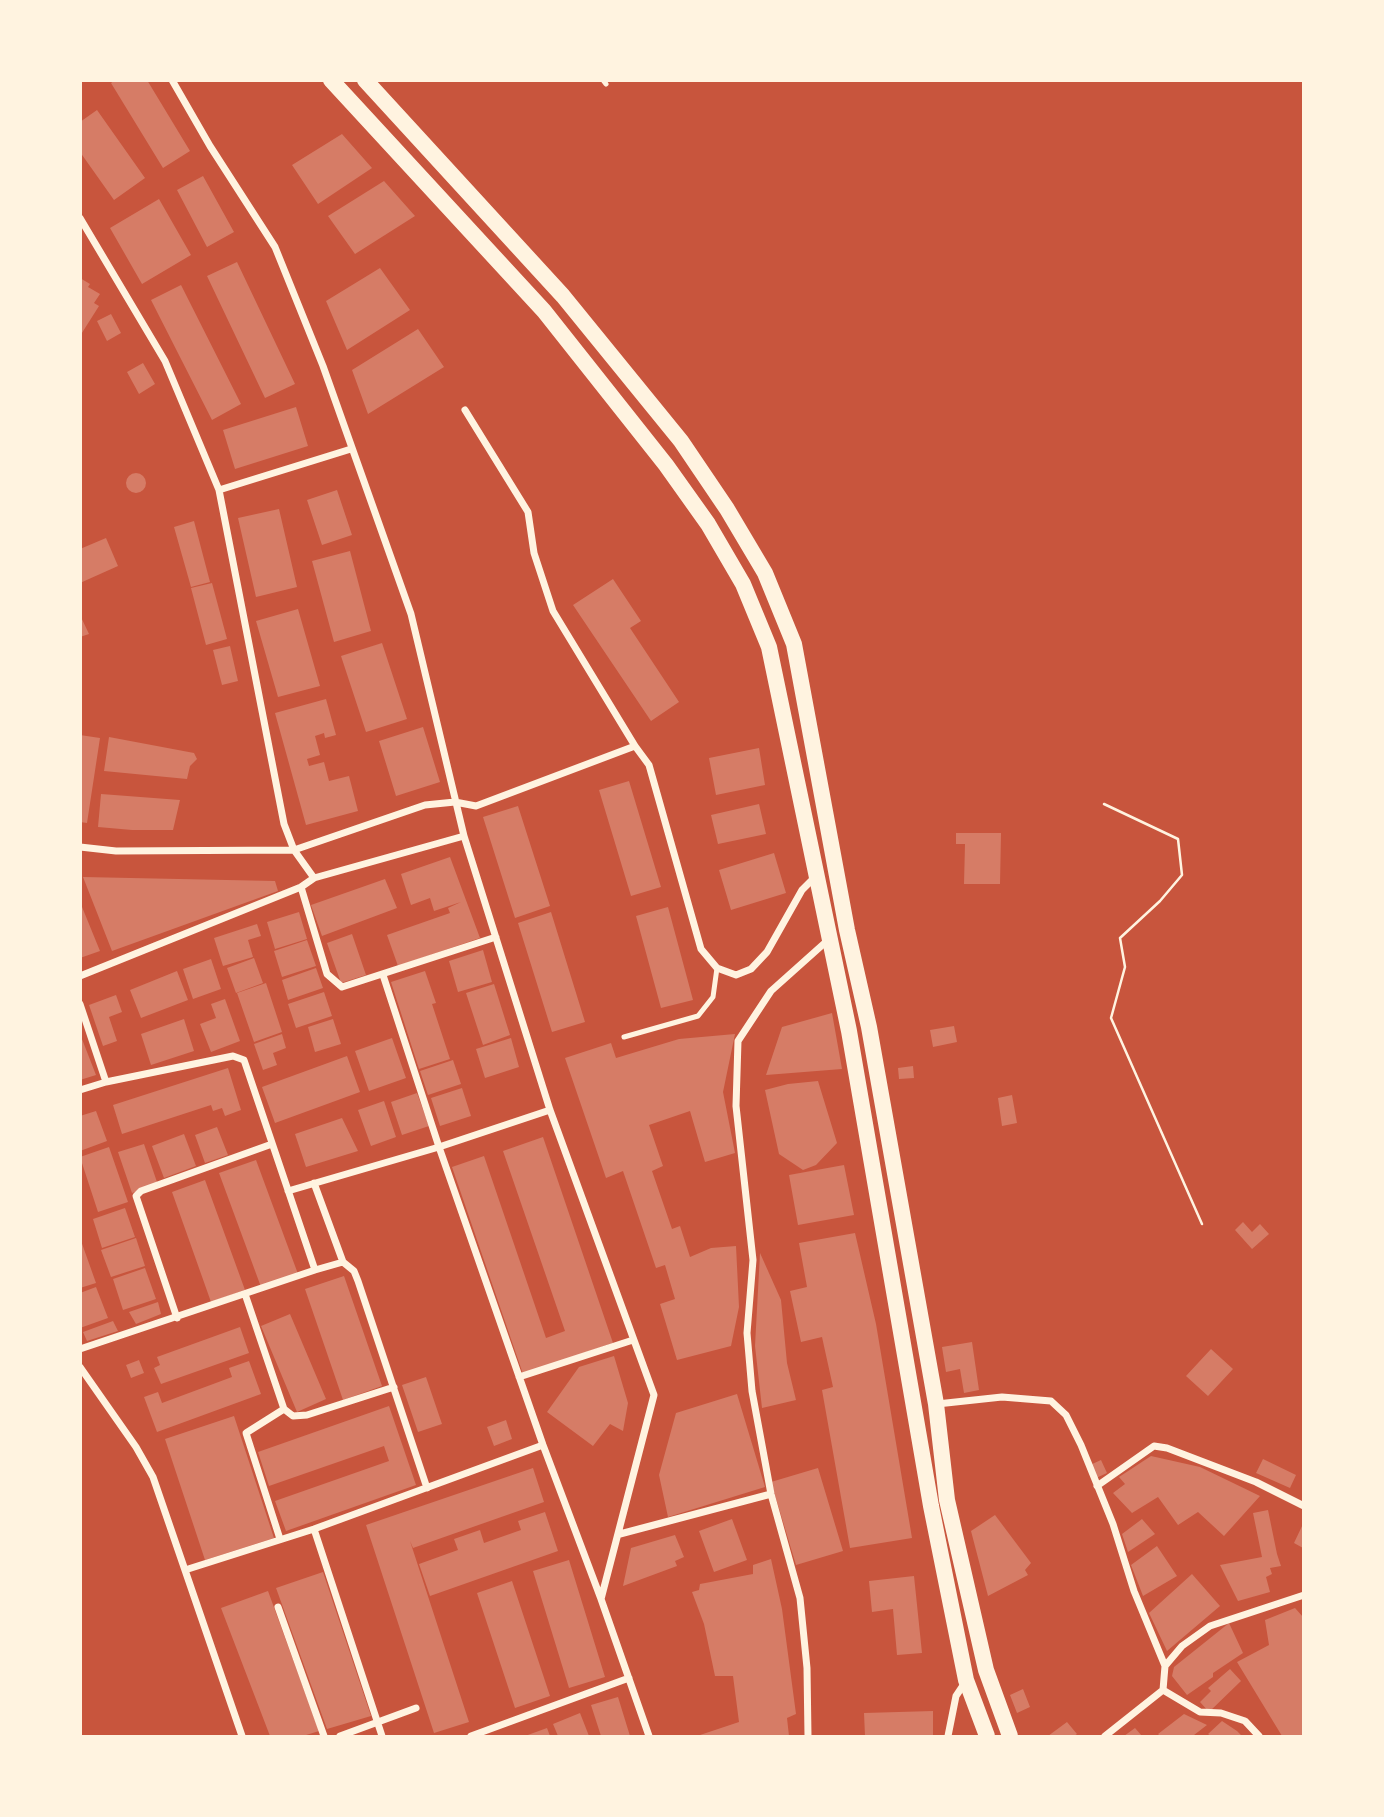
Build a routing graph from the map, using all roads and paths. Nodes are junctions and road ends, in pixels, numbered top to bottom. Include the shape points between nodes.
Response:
1 (172, 80) edge
2 (331, 80) edge
3 (365, 80) edge
4 (80, 218) edge
5 (465, 410) dead end
6 (351, 449) junction
7 (219, 490) junction
8 (635, 746) junction
9 (456, 802) junction
10 (1104, 804) dead end
11 (464, 836) junction
12 (80, 847) edge
13 (295, 850) junction
14 (817, 876) junction
15 (314, 878) junction
16 (301, 887) junction
17 (496, 937) junction
18 (829, 939) junction
19 (717, 968) junction
20 (383, 975) junction
21 (80, 976) edge
22 (80, 1004) edge
23 (624, 1037) dead end
24 (106, 1082) junction
25 (80, 1090) edge
26 (550, 1110) junction
27 (272, 1144) junction
28 (439, 1147) junction
29 (314, 1183) junction
30 (288, 1191) junction
31 (1202, 1224) dead end
32 (343, 1262) junction
33 (314, 1270) junction
34 (245, 1294) junction
35 (177, 1318) junction
36 (633, 1340) junction
37 (80, 1349) edge
38 (80, 1367) edge
39 (520, 1377) junction
40 (394, 1387) junction
41 (936, 1404) junction
42 (284, 1409) junction
43 (543, 1445) junction
44 (1097, 1486) junction
45 (427, 1488) junction
46 (771, 1494) junction
47 (1304, 1506) edge
48 (314, 1529) junction
49 (620, 1534) junction
50 (280, 1539) junction
51 (185, 1570) junction
52 (1304, 1595) edge
53 (601, 1599) junction
54 (278, 1607) dead end
55 (1166, 1666) junction
56 (629, 1678) junction
57 (967, 1680) junction
58 (1163, 1690) junction
59 (416, 1708) dead end
60 (377, 1723) junction
61 (472, 1736) edge
62 (242, 1737) edge
63 (324, 1737) edge
64 (341, 1737) edge
65 (382, 1737) edge
66 (649, 1737) edge
67 (808, 1737) edge
68 (948, 1737) edge
69 (987, 1737) edge
70 (1010, 1737) edge
71 (1105, 1737) edge
72 (1259, 1737) edge

1 - 6 street via 275,247
2 - 14 main road via 544,311 708,524 743,584 769,647
3 - 41 main road via 563,296 681,441 765,573 794,644 872,1040
4 - 7 street via 165,361
5 - 8 street via 528,512 534,553 553,611
6 - 7 street
6 - 9 street via 411,614
7 - 13 street via 284,824
8 - 9 street via 476,806
8 - 19 street via 649,765 701,949
9 - 11 street
9 - 13 street via 425,804
10 - 31 path via 1178,839 1182,875 1120,937 1125,967 1111,1018
11 - 15 street
11 - 17 street
12 - 13 street
13 - 15 street
14 - 18 main road
14 - 19 street via 802,890 767,952 751,969 736,975
15 - 16 street
16 - 20 street via 327,974 342,987
16 - 21 street
17 - 20 street
17 - 26 street
18 - 46 street via 771,991 738,1041 736,1106 753,1260 747,1334 752,1391
18 - 57 main road via 852,1044 931,1506
19 - 23 lane via 713,997 698,1016
20 - 28 street
22 - 24 street
24 - 25 street
24 - 27 street via 233,1056 244,1060
26 - 28 street
26 - 36 street
27 - 30 street
27 - 35 street via 135,1196
28 - 29 street
28 - 39 street
29 - 30 street
29 - 32 street
30 - 33 street
32 - 33 street
32 - 40 street via 354,1271
33 - 34 street
34 - 35 street
34 - 42 street
35 - 37 street
36 - 39 street
36 - 49 street via 654,1395
38 - 51 street via 153,1477
39 - 43 street
40 - 42 street via 307,1415 293,1416
40 - 45 street
41 - 44 street via 1002,1397 1051,1401 1066,1415
41 - 70 main road via 947,1500 966,1586 986,1670
42 - 50 street via 246,1433
43 - 45 street
43 - 53 street
44 - 47 street via 1154,1446 1256,1482
44 - 55 street via 1133,1591
45 - 48 street
46 - 49 street
46 - 67 street via 800,1598
48 - 50 street
48 - 60 street
49 - 53 street
50 - 51 street
51 - 62 street
52 - 55 street via 1210,1626 1182,1646
53 - 56 street
54 - 63 street
55 - 58 street
56 - 61 street
56 - 66 street
57 - 68 street via 956,1696
57 - 69 main road
58 - 71 street
58 - 72 street via 1200,1712 1245,1721
59 - 60 street
60 - 64 street
60 - 65 street

